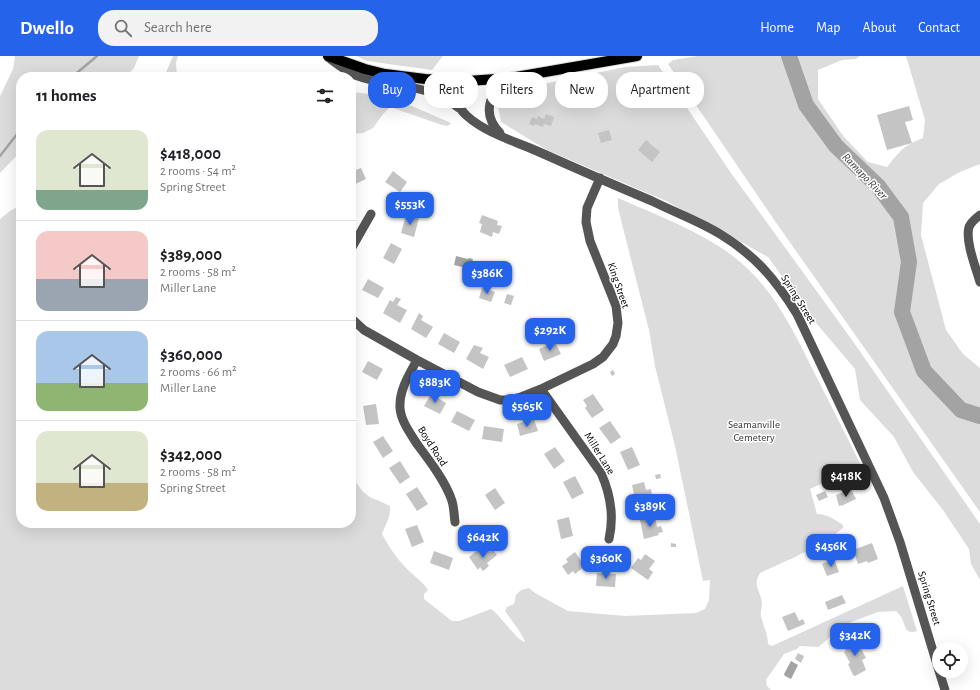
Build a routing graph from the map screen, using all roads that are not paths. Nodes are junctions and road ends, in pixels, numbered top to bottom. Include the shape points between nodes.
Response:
1 (327, 56) edge
2 (637, 56) edge
3 (352, 72) edge
4 (544, 72) edge
5 (356, 74) edge
6 (424, 78) edge
7 (461, 108) edge
8 (489, 108) edge
9 (462, 111) junction
10 (504, 137) junction
11 (600, 178) junction
12 (371, 214) dead end
13 (980, 216) edge
14 (356, 241) edge
15 (980, 282) edge
16 (356, 323) edge
17 (417, 360) junction
18 (542, 389) junction
19 (455, 522) dead end
20 (609, 539) dead end
21 (932, 648) edge
22 (941, 678) edge
23 (945, 690) edge

1 - 3 street
1 - 6 main road via 385,74
2 - 4 main road
5 - 9 street via 424,89 438,94
7 - 9 street, Spring Street
8 - 10 street via 491,122
9 - 10 street, Spring Street via 473,121
10 - 11 street, Spring Street
11 - 18 street, King Street via 587,208 586,222 590,241 616,306 616,336 609,349 597,361
11 - 21 street, Spring Street via 719,233 746,251 780,288 804,328 884,498
12 - 14 street
13 - 15 street via 969,227 968,235
16 - 17 street, King Street via 364,330
17 - 18 street, King Street via 478,392 500,400 515,399
17 - 19 street, Boyd Road via 404,384 400,408 412,435 446,488 452,501
18 - 20 street, Miller Lane via 601,472 610,502
22 - 23 street, Spring Street

